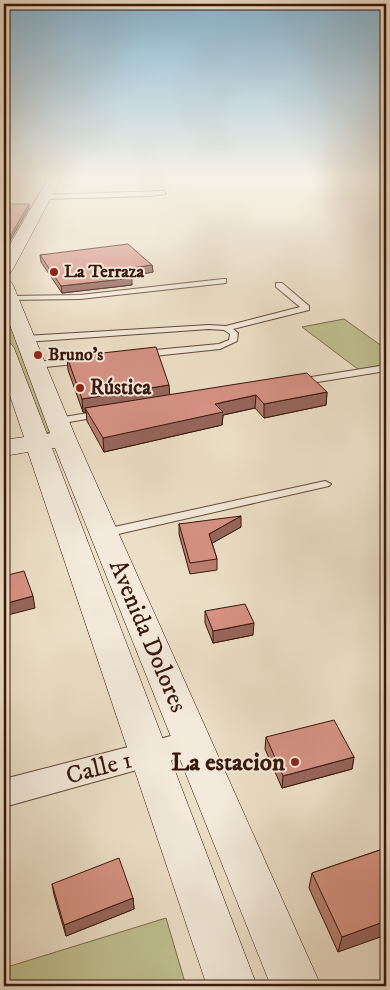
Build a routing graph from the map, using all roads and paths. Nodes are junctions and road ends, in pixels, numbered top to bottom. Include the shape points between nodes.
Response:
1 (30, 223) edge
2 (4, 269) edge
3 (223, 281) dead end
4 (279, 285) dead end
5 (6, 291) edge
6 (226, 328) junction
7 (25, 339) junction
8 (132, 355) edge
9 (92, 359) edge
10 (6, 360) edge
11 (36, 366) junction
12 (386, 368) edge
13 (289, 383) edge
14 (114, 412) edge
15 (41, 438) edge
16 (325, 484) dead end
17 (105, 533) junction
18 (194, 742) junction
19 (150, 755) junction
20 (4, 793) edge
21 (232, 986) edge
22 (296, 986) edge

1 - 2 main road
3 - 5 lane via 80,297
4 - 6 lane via 306,308
5 - 7 main road, Avenida Dolores
6 - 7 lane
6 - 8 lane via 234,333 233,341 220,346
7 - 11 main road, Avenida Dolores
9 - 11 lane
10 - 15 main road, Avenida Dolores
11 - 15 main road, Avenida Dolores
12 - 13 lane
14 - 15 lane
15 - 17 main road, Avenida Dolores
15 - 19 main road, Avenida Dolores
16 - 17 lane
17 - 18 main road, Avenida Dolores
18 - 19 street, Calle 1
18 - 22 main road, Avenida Dolores
19 - 20 street, Calle 1
19 - 21 main road, Avenida Dolores

